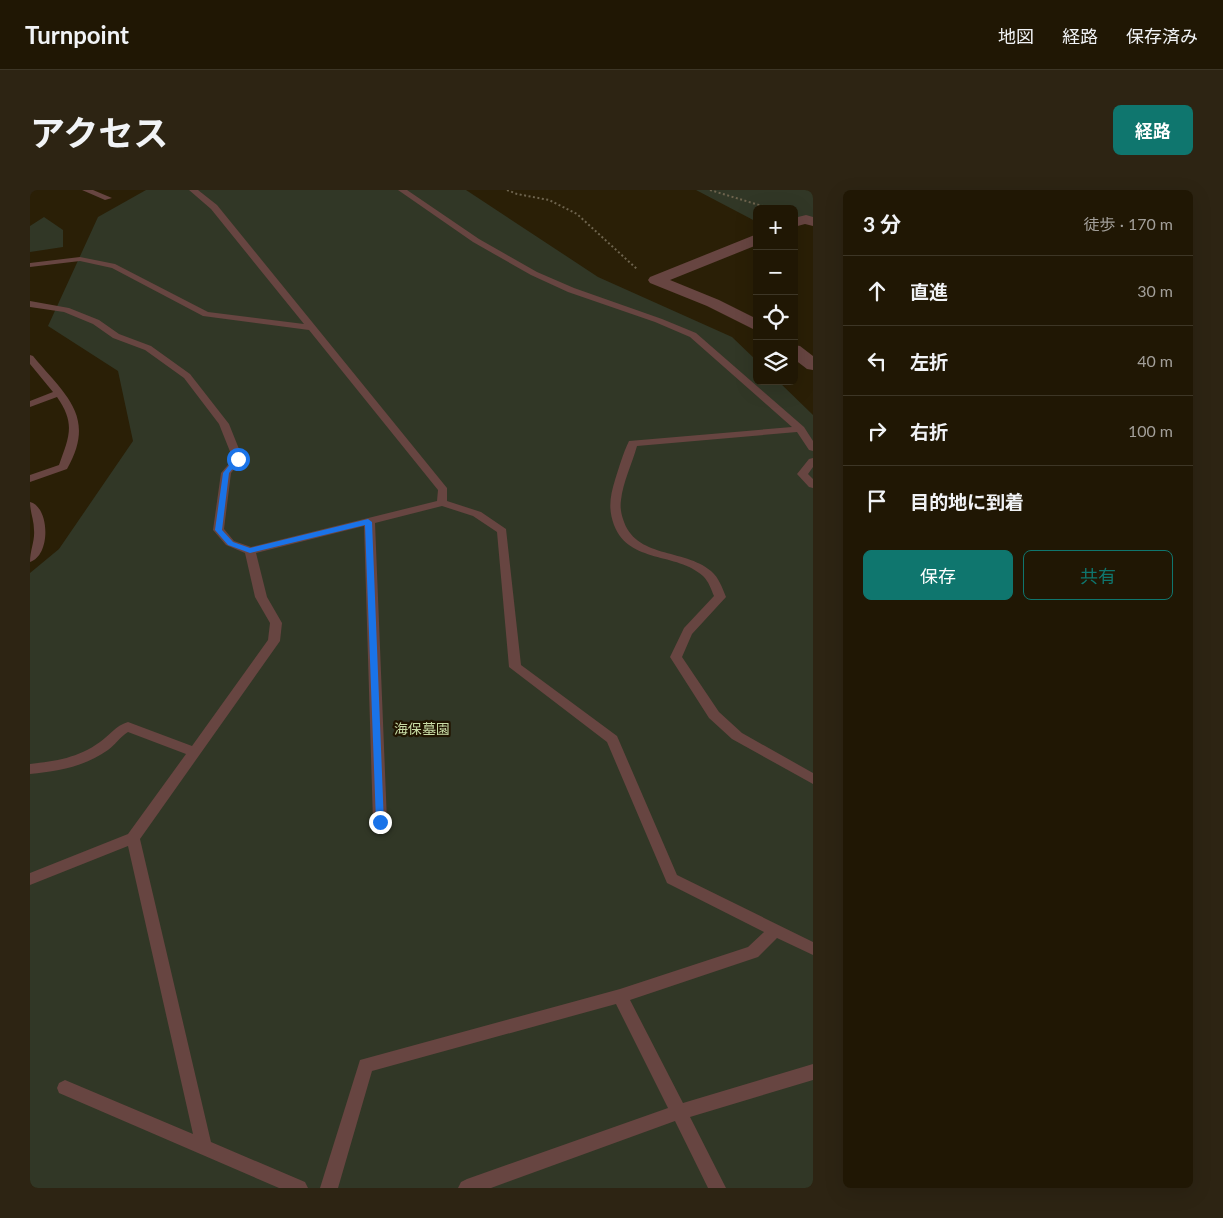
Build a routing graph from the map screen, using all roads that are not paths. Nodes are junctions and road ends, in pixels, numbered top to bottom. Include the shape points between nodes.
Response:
1 (86, 190) edge
2 (192, 190) edge
3 (402, 190) edge
4 (108, 198) dead end
5 (798, 221) edge
6 (813, 222) edge
7 (753, 241) edge
8 (30, 265) edge
9 (30, 304) edge
10 (753, 324) edge
11 (311, 328) junction
12 (798, 353) edge
13 (30, 358) edge
14 (813, 365) edge
15 (58, 393) junction
16 (30, 404) edge
17 (800, 429) junction
18 (813, 448) edge
19 (813, 460) edge
20 (30, 479) edge
21 (813, 485) edge
22 (442, 503) junction
23 (30, 505) edge
24 (368, 522) junction
25 (250, 551) junction
26 (30, 558) edge
27 (194, 752) junction
28 (30, 769) edge
29 (813, 779) edge
30 (380, 822) dead end
31 (133, 838) junction
32 (30, 878) edge
33 (775, 930) junction
34 (813, 949) edge
35 (620, 996) junction
36 (813, 1072) edge
37 (65, 1088) dead end
38 (679, 1112) junction
39 (204, 1147) junction
40 (299, 1188) edge
41 (329, 1188) edge
42 (467, 1188) edge
43 (717, 1188) edge

1 - 4 lane
2 - 11 lane via 214,208
3 - 17 lane via 486,249 554,284 693,335
5 - 6 street via 806,218
7 - 10 street via 656,280
8 - 11 lane via 80,259 114,266 206,314
9 - 25 lane via 66,310 96,322 116,336 148,348 187,376 224,424 238,459 226,473 218,530 230,543
11 - 22 lane via 443,490
12 - 14 street
13 - 15 lane
15 - 16 lane
15 - 20 lane via 74,419 73,438 63,467
17 - 18 lane
17 - 29 lane via 632,444 614,505 619,525 631,543 691,563 718,587 720,597 680,642 676,657 714,715 737,736
19 - 21 lane via 802,474
22 - 24 lane
22 - 33 lane via 477,514 502,531 515,667 612,739 672,879
23 - 26 lane via 36,511 41,534 35,554
24 - 25 lane
24 - 30 lane
25 - 27 lane via 261,597 276,623 274,641
27 - 28 lane via 128,727 115,732 106,744 75,764
27 - 31 lane
31 - 32 lane
31 - 39 lane
33 - 34 lane
33 - 35 lane via 753,952
35 - 38 lane
35 - 41 lane via 366,1065
36 - 38 lane
37 - 39 lane
38 - 42 lane
38 - 43 lane
39 - 40 lane

